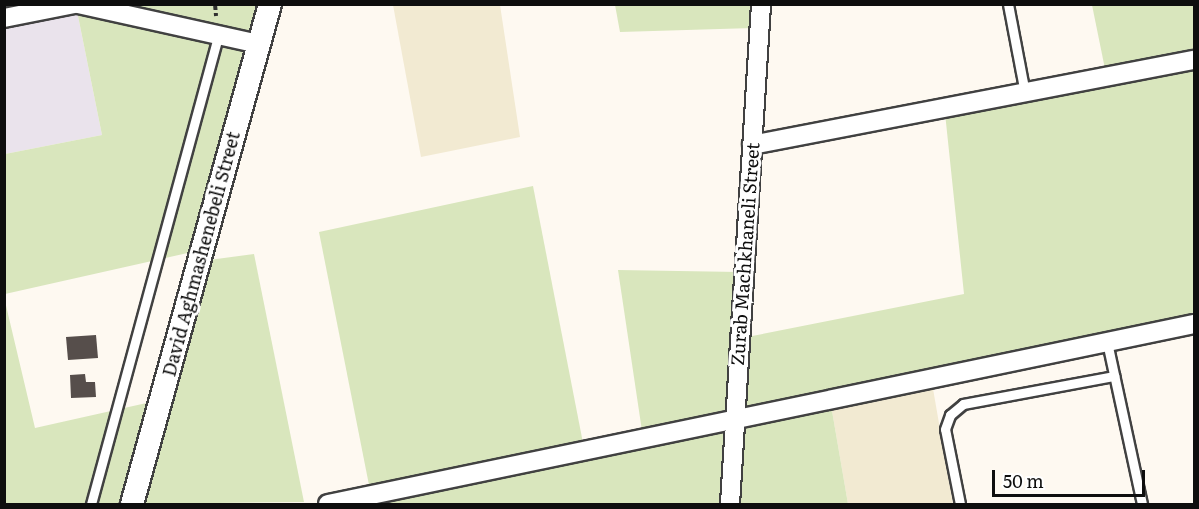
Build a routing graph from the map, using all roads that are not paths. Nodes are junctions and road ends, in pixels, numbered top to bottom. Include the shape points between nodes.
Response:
1 (76, 4) edge
2 (270, 4) edge
3 (761, 4) edge
4 (1008, 4) edge
5 (4, 18) edge
6 (218, 35) junction
7 (259, 44) junction
8 (1194, 60) edge
9 (1025, 93) junction
10 (752, 145) junction
11 (1194, 324) edge
12 (1107, 342) junction
13 (1114, 376) junction
14 (734, 418) junction
15 (91, 504) edge
16 (132, 504) edge
17 (328, 504) edge
18 (730, 504) edge
19 (960, 504) edge
20 (1142, 504) edge

1 - 5 street
1 - 6 street
2 - 7 street, David Aghmashenebeli Street
3 - 10 street, Zurab Machkhaneli Street
4 - 9 lane
6 - 7 street
6 - 15 lane
7 - 16 street, David Aghmashenebeli Street
8 - 9 street
9 - 10 street
10 - 14 street, Zurab Machkhaneli Street
11 - 12 street
12 - 13 lane
12 - 14 street
13 - 19 lane via 963,404 951,415 945,429
13 - 20 lane
14 - 17 street
14 - 18 street, Zurab Machkhaneli Street

